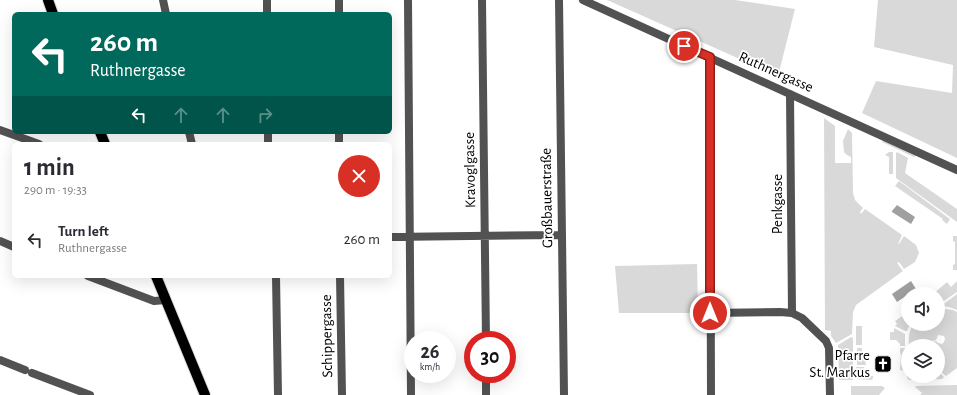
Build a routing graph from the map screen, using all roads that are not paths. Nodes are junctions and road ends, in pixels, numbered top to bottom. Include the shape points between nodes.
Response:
1 (48, 0) edge
2 (163, 0) edge
3 (267, 0) edge
4 (339, 0) edge
5 (408, 0) edge
6 (482, 0) edge
7 (559, 0) edge
8 (583, 0) edge
9 (52, 12) edge
10 (166, 12) edge
11 (267, 12) edge
12 (339, 12) edge
13 (710, 57) junction
14 (790, 94) junction
15 (0, 130) edge
16 (33, 142) edge
17 (957, 170) edge
18 (561, 235) junction
19 (484, 236) junction
20 (392, 237) edge
21 (410, 237) junction
22 (0, 241) edge
23 (12, 246) edge
24 (93, 278) edge
25 (157, 278) edge
26 (276, 278) edge
27 (340, 278) edge
28 (166, 300) junction
29 (710, 313) junction
30 (792, 313) junction
31 (486, 331) edge
32 (0, 360) edge
33 (486, 383) edge
34 (90, 395) edge
35 (204, 395) edge
36 (278, 395) edge
37 (342, 395) edge
38 (411, 395) edge
39 (486, 395) edge
40 (564, 395) edge
41 (711, 395) edge
42 (830, 395) edge

1 - 9 main road
2 - 10 street
3 - 11 street
4 - 12 street
5 - 21 street
6 - 19 street, Kravoglgasse
7 - 18 street, Großbauerstraße
8 - 13 street, Ruthnergasse
13 - 14 street, Ruthnergasse
13 - 29 street
14 - 17 street, Ruthnergasse
14 - 30 street, Penkgasse
15 - 16 street
18 - 19 street
18 - 40 street, Großbauerstraße
19 - 21 street
19 - 31 street, Kravoglgasse
20 - 21 street
21 - 38 street
22 - 23 street
24 - 28 street via 154,302
25 - 28 main road
26 - 36 street
27 - 37 street, Schippergasse
28 - 35 main road
29 - 30 street
29 - 41 street
30 - 42 street via 802,318 826,341 829,348
32 - 34 street
33 - 39 street

